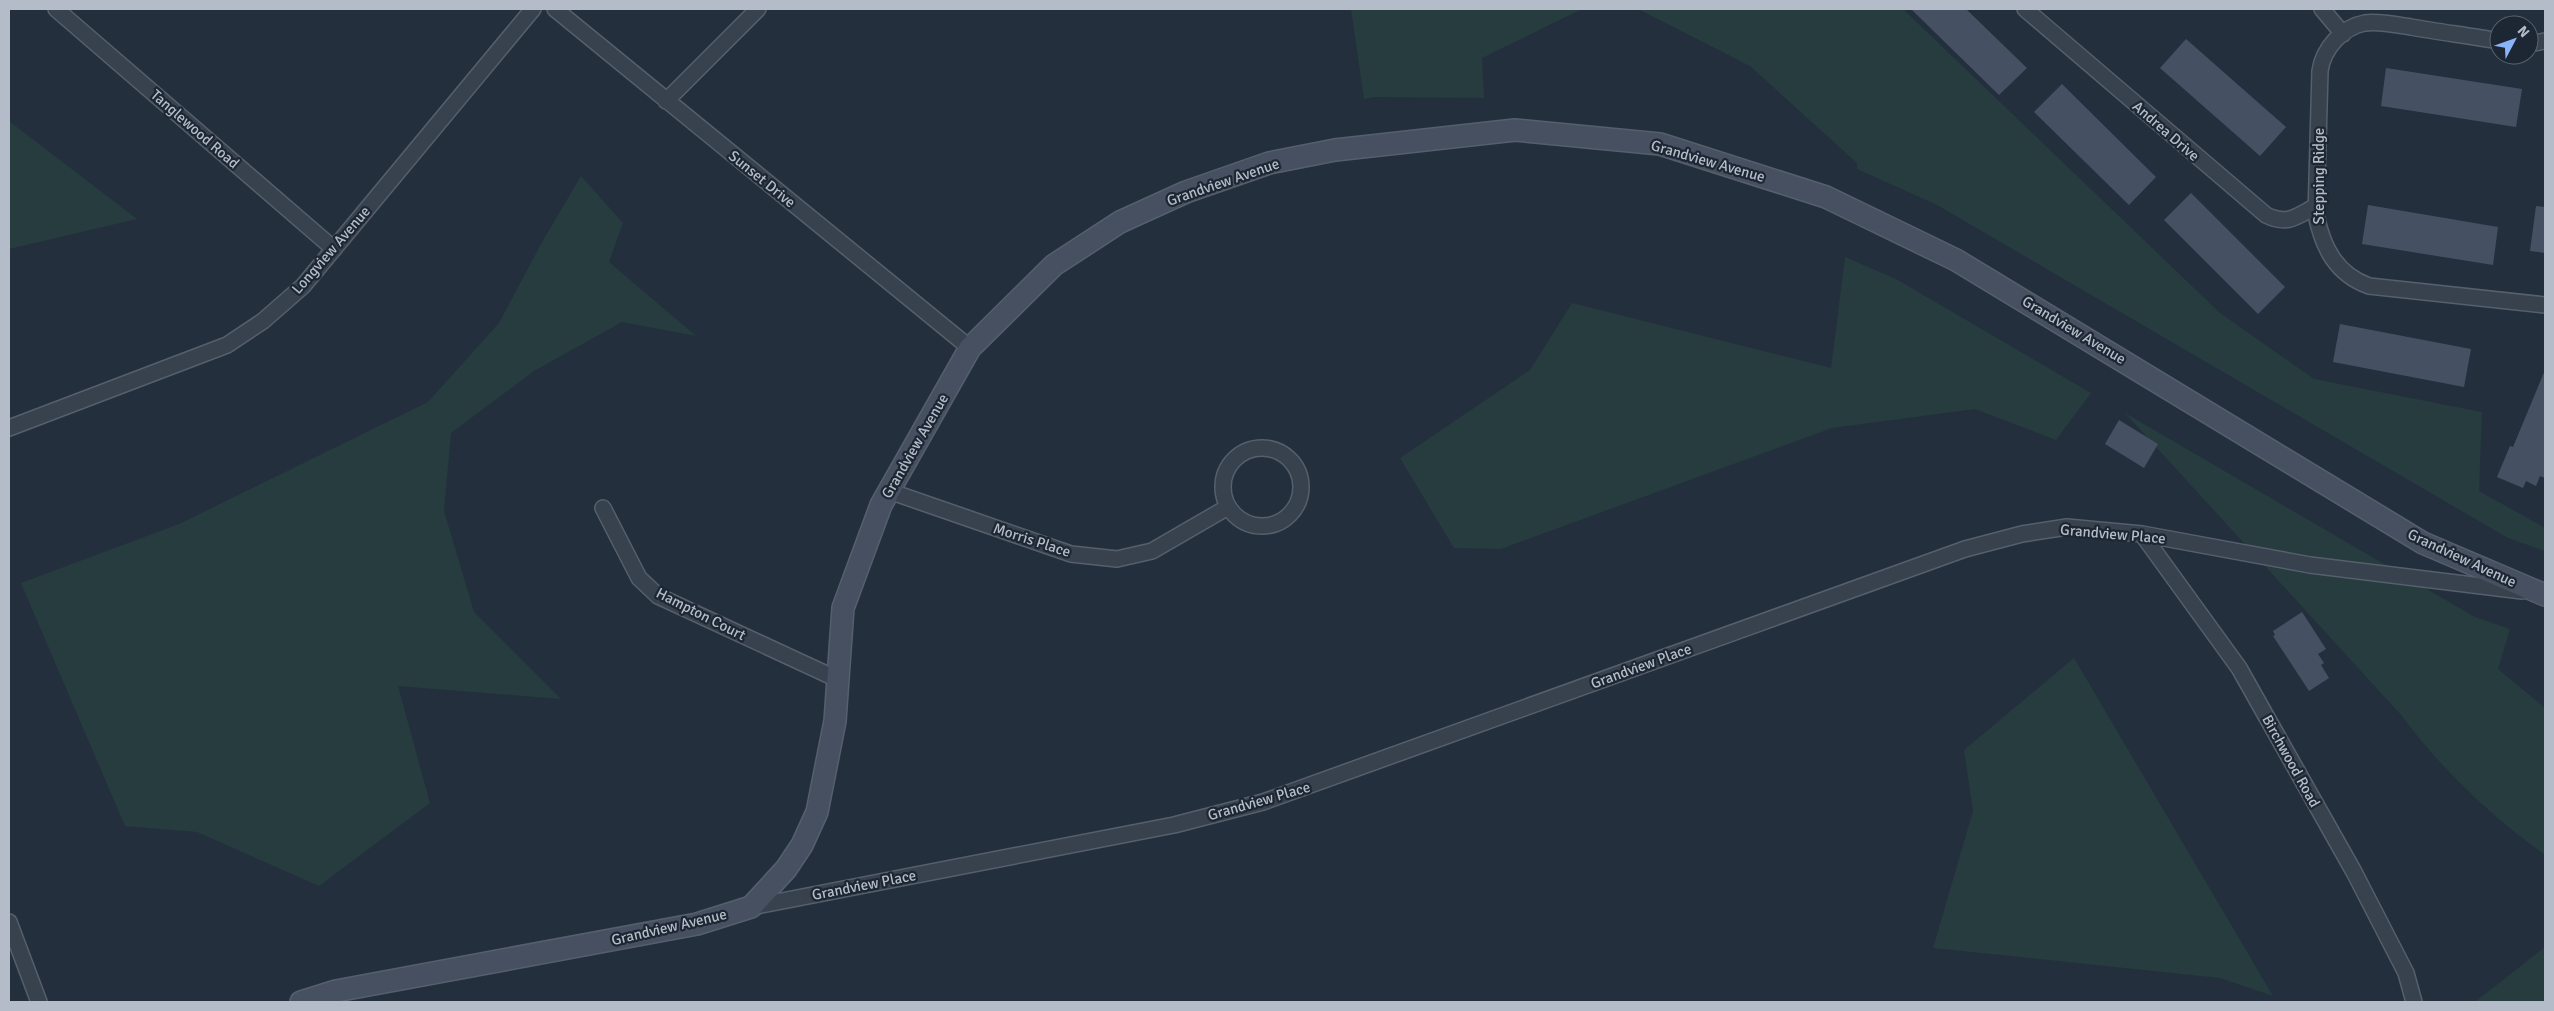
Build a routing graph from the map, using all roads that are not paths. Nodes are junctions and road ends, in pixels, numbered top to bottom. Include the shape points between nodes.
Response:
1 (56, 9) edge
2 (533, 9) edge
3 (555, 9) edge
4 (758, 9) edge
5 (2025, 9) edge
6 (2322, 9) edge
7 (2343, 34) junction
8 (2489, 39) edge
9 (666, 101) junction
10 (2316, 206) junction
11 (334, 249) junction
12 (2545, 304) edge
13 (970, 348) junction
14 (9, 428) edge
15 (889, 490) junction
16 (1228, 507) junction
17 (603, 508) dead end
18 (2142, 534) junction
19 (2542, 594) edge
20 (837, 679) junction
21 (751, 907) junction
22 (9, 922) edge
23 (39, 1002) edge
24 (300, 1002) edge
25 (2414, 1002) edge

1 - 11 street, Tanglewood Road
2 - 11 street, Longview Avenue
3 - 9 street, Sunset Drive
4 - 9 street
5 - 10 street, Andrea Drive via 2266,215 2278,221 2288,221
6 - 7 street
7 - 8 street, Stepping Ridge via 2365,23
7 - 10 street, Stepping Ridge via 2332,42 2322,58
9 - 13 street, Sunset Drive
10 - 12 street, Stepping Ridge via 2320,235 2331,256 2352,280 2369,286
11 - 14 street, Longview Avenue via 303,286 263,321 227,345
13 - 15 main road, Grandview Avenue
13 - 19 main road, Grandview Avenue via 1054,265 1120,222 1186,192 1269,163 1335,150 1515,130 1660,144 1826,197 1956,260 2423,543
15 - 16 street, Morris Place via 1071,554 1117,559 1152,551
15 - 20 main road, Grandview Avenue via 842,608
16 - 16 street via 1238,519 1249,524 1273,525 1288,517 1295,508 1300,496 1298,472 1289,458 1278,452 1254,448 1243,453 1233,460 1222,482
17 - 20 street, Hampton Court via 639,578 658,596
18 - 19 street, Grandview Place via 2310,565
18 - 21 street, Grandview Place via 2067,527 2022,534 1964,549 1263,802 1174,825
18 - 25 street, Birchwood Road via 2239,668 2354,872 2406,973
20 - 21 main road, Grandview Avenue via 835,721 817,812 802,845 786,869
21 - 24 main road, Grandview Avenue via 697,924 336,992
22 - 23 street

